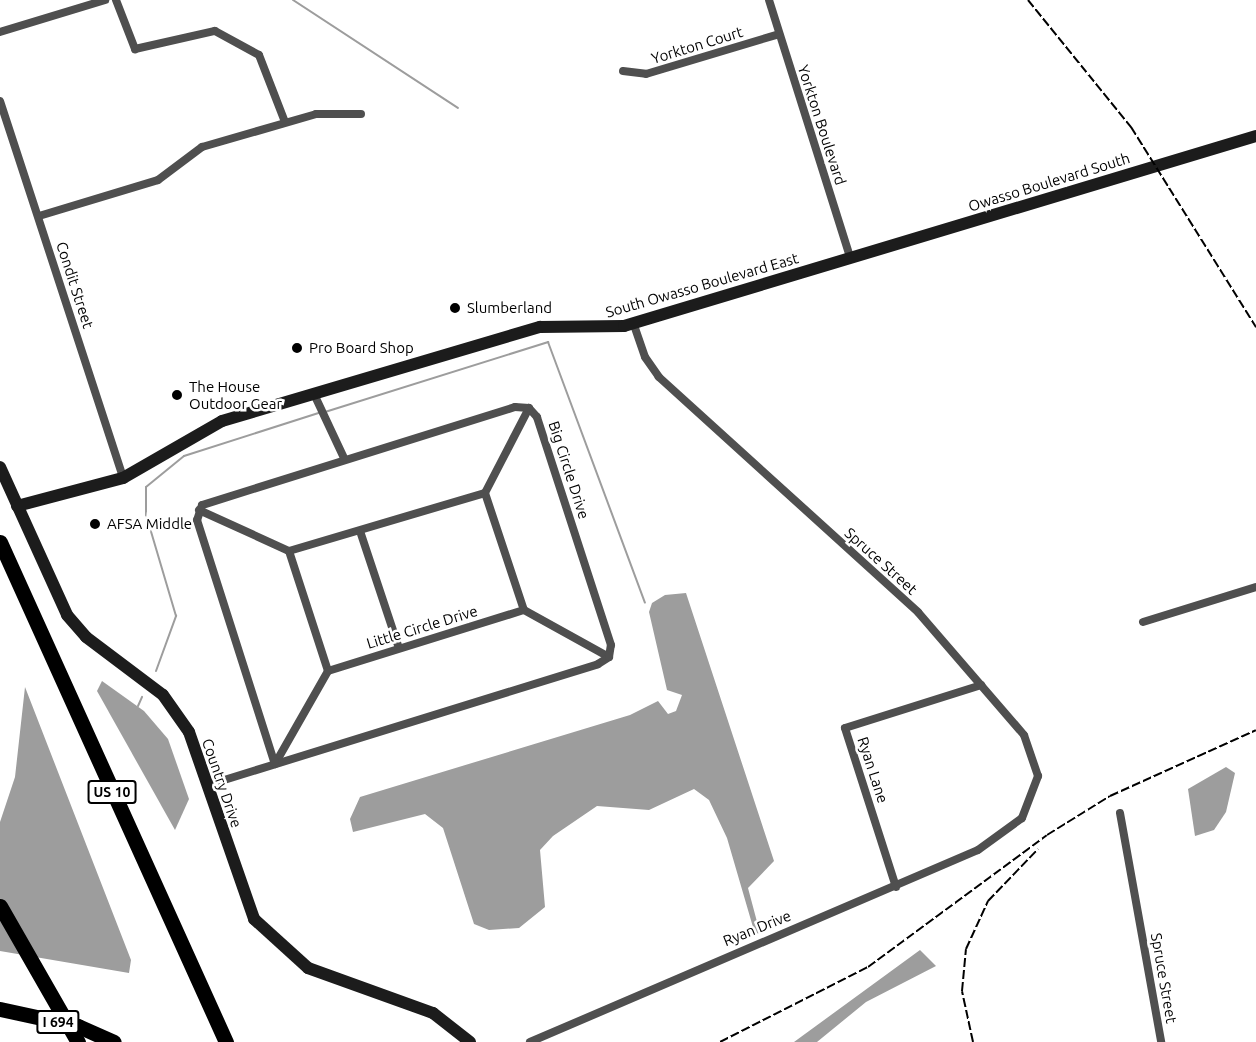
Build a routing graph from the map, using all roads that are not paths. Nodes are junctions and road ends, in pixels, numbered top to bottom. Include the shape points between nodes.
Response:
1 (105, 0) edge
2 (116, 0) edge
3 (769, 0) edge
4 (0, 32) edge
5 (779, 34) junction
6 (623, 71) dead end
7 (0, 100) edge
8 (361, 114) dead end
9 (285, 122) junction
10 (1256, 136) edge
11 (39, 216) junction
12 (850, 257) junction
13 (633, 322) junction
14 (314, 394) junction
15 (530, 408) junction
16 (344, 459) junction
17 (0, 467) edge
18 (123, 478) junction
19 (485, 493) junction
20 (17, 506) junction
21 (199, 510) junction
22 (360, 531) junction
23 (0, 542) edge
24 (289, 551) junction
25 (1256, 587) edge
26 (524, 610) junction
27 (1143, 622) dead end
28 (399, 648) junction
29 (609, 657) junction
30 (328, 671) junction
31 (981, 685) junction
32 (275, 764) junction
33 (207, 785) junction
34 (1120, 813) dead end
35 (995, 840) joint
36 (896, 887) junction
37 (0, 906) edge
38 (0, 1009) edge
39 (78, 1042) edge
40 (114, 1042) edge
41 (226, 1042) edge
42 (470, 1042) edge
43 (530, 1042) edge
44 (1161, 1042) edge

1 - 4 street
2 - 9 street via 135,49 215,31 259,55
3 - 5 street, Yorkton Boulevard
5 - 6 street, Yorkton Court via 646,74
5 - 12 street, Yorkton Boulevard
7 - 11 street, Condit Street
8 - 9 street via 316,114
9 - 11 street via 195,150 153,182
10 - 12 street, Owasso Boulevard South
11 - 18 street, Condit Street
12 - 13 street, South Owasso Boulevard East
13 - 14 street, South Owasso Boulevard East via 600,329 540,327
13 - 31 street, Spruce Street via 645,357 659,377 918,612
14 - 16 street
14 - 18 street, South Owasso Boulevard East via 222,421
15 - 16 street, Big Circle Drive via 515,408
15 - 19 street
15 - 29 street, Big Circle Drive via 537,417 608,634
16 - 21 street, Big Circle Drive via 213,499
17 - 20 street, Country Drive
18 - 20 street, South Owasso Boulevard East
19 - 22 street
19 - 26 street
20 - 33 street, Country Drive via 68,615 86,637 163,695 189,732
21 - 24 street
21 - 32 street via 197,520
22 - 24 street
22 - 28 street
23 - 41 highway, US 10
24 - 30 street
25 - 27 street
26 - 28 street, Little Circle Drive
26 - 29 street
28 - 30 street, Little Circle Drive
29 - 32 street
30 - 32 street
31 - 35 street, Spruce Street via 1024,735 1038,776 1029,809
31 - 36 street, Ryan Lane via 845,728
32 - 33 street
33 - 42 street, Country Drive via 254,919 277,945 324,975 433,1013
34 - 44 street, Spruce Street
35 - 36 street, Ryan Drive
36 - 43 street, Ryan Drive
37 - 39 highway
38 - 40 highway, I 694 via 78,1026

